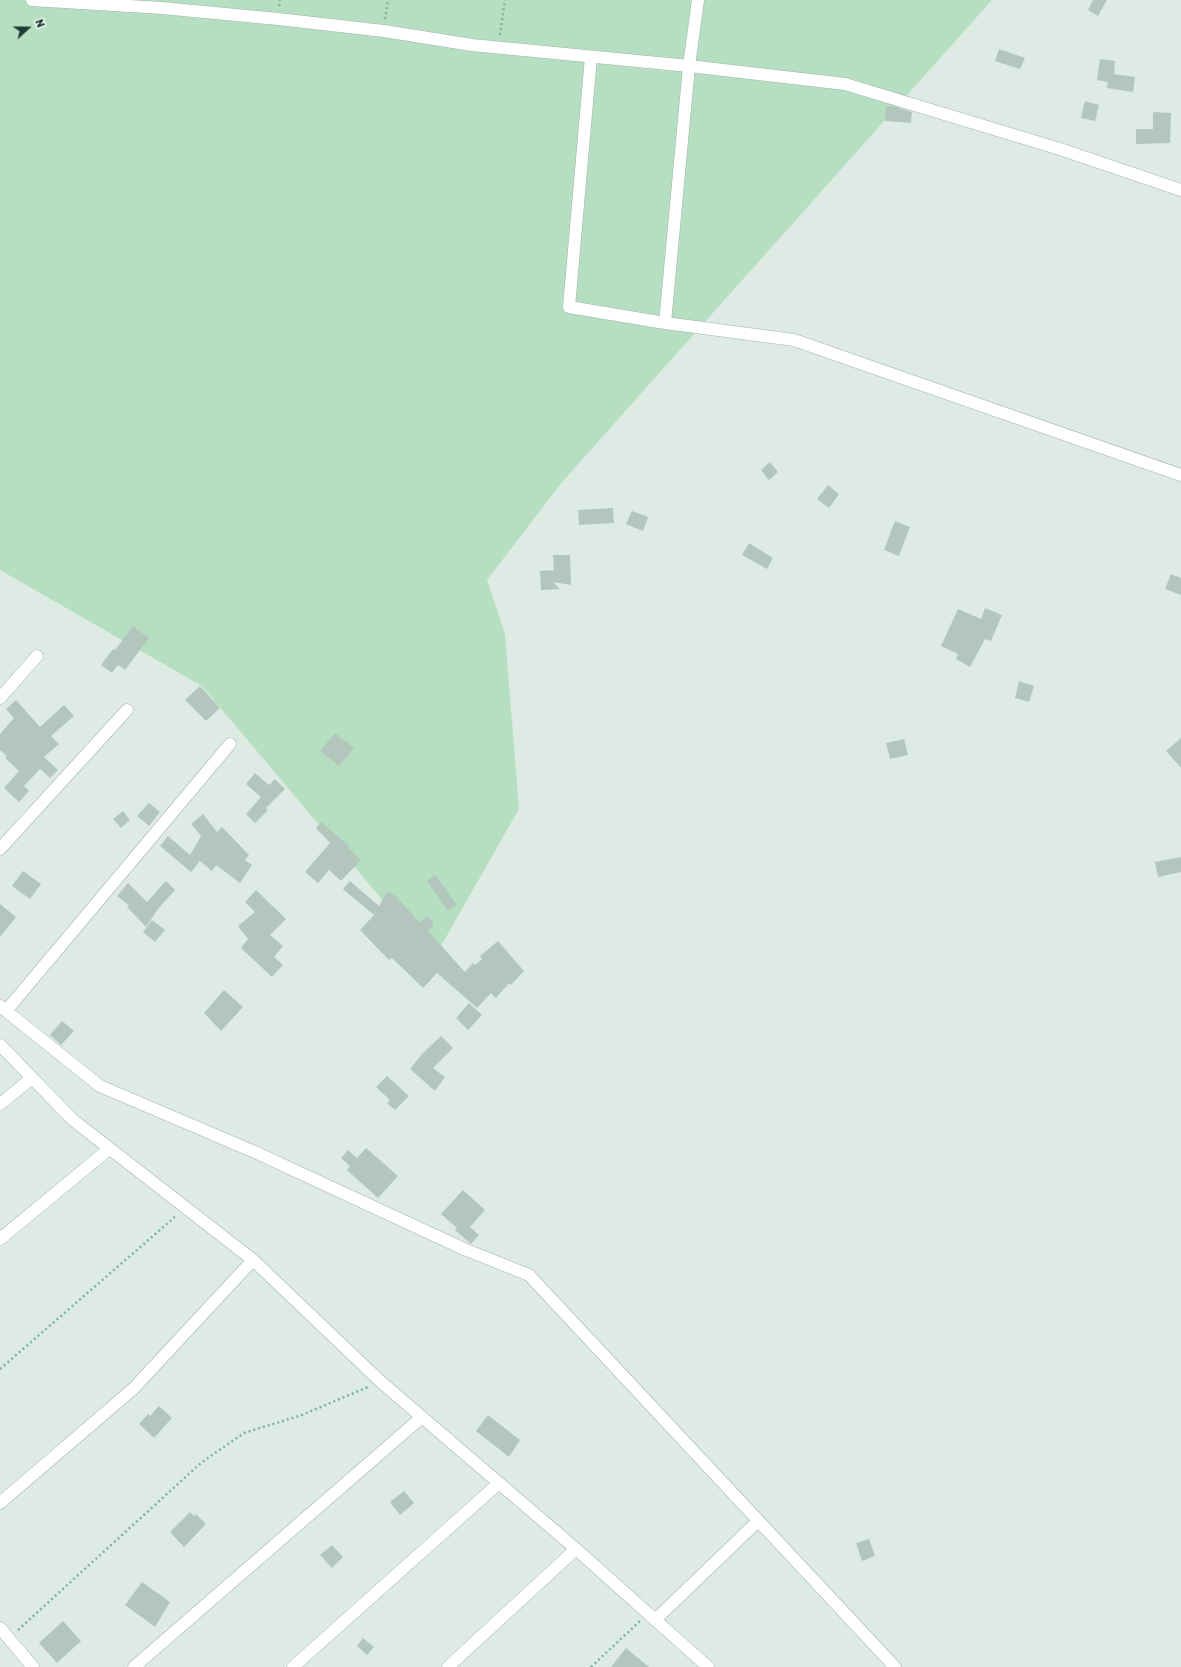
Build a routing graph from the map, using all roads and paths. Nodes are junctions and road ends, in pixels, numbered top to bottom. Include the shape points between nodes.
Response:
1 (32, 0) edge
2 (388, 0) edge
3 (505, 0) edge
4 (698, 0) edge
5 (384, 31) junction
6 (498, 47) junction
7 (592, 57) junction
8 (688, 66) junction
9 (1181, 190) edge
10 (665, 323) junction
11 (1181, 475) edge
12 (37, 656) dead end
13 (0, 698) edge
14 (127, 710) dead end
15 (230, 744) dead end
16 (0, 849) edge
17 (3, 1008) edge
18 (0, 1045) edge
19 (32, 1078) junction
20 (0, 1104) edge
21 (109, 1148) junction
22 (186, 1208) junction
23 (0, 1239) edge
24 (253, 1260) junction
25 (0, 1369) edge
26 (381, 1382) junction
27 (422, 1417) junction
28 (499, 1483) junction
29 (0, 1503) edge
30 (758, 1521) junction
31 (576, 1549) junction
32 (652, 1616) junction
33 (0, 1628) edge
34 (4, 1642) edge
35 (32, 1667) edge
36 (134, 1667) edge
37 (293, 1667) edge
38 (448, 1667) edge
39 (591, 1667) edge
40 (708, 1667) edge
41 (895, 1667) edge

1 - 5 street via 162,8
2 - 5 path
3 - 6 path
4 - 8 street
5 - 6 street
6 - 7 street
7 - 8 street
7 - 10 street via 569,307
8 - 9 street via 845,84 1060,149
8 - 10 street
10 - 11 street via 794,340
12 - 13 street
14 - 16 street
15 - 17 street
17 - 30 street via 100,1086 257,1153 464,1249 529,1275
18 - 19 street
19 - 20 street
19 - 21 street via 73,1120
21 - 22 street
21 - 23 street
22 - 24 street
22 - 25 path
24 - 26 street
24 - 29 street via 133,1389
26 - 27 street
26 - 34 path via 302,1414 244,1433 202,1462
27 - 28 street
27 - 36 street
28 - 31 street
28 - 37 street
30 - 32 street
30 - 41 street
31 - 32 street
31 - 38 street
32 - 39 path
32 - 40 street
33 - 34 street
34 - 35 street

